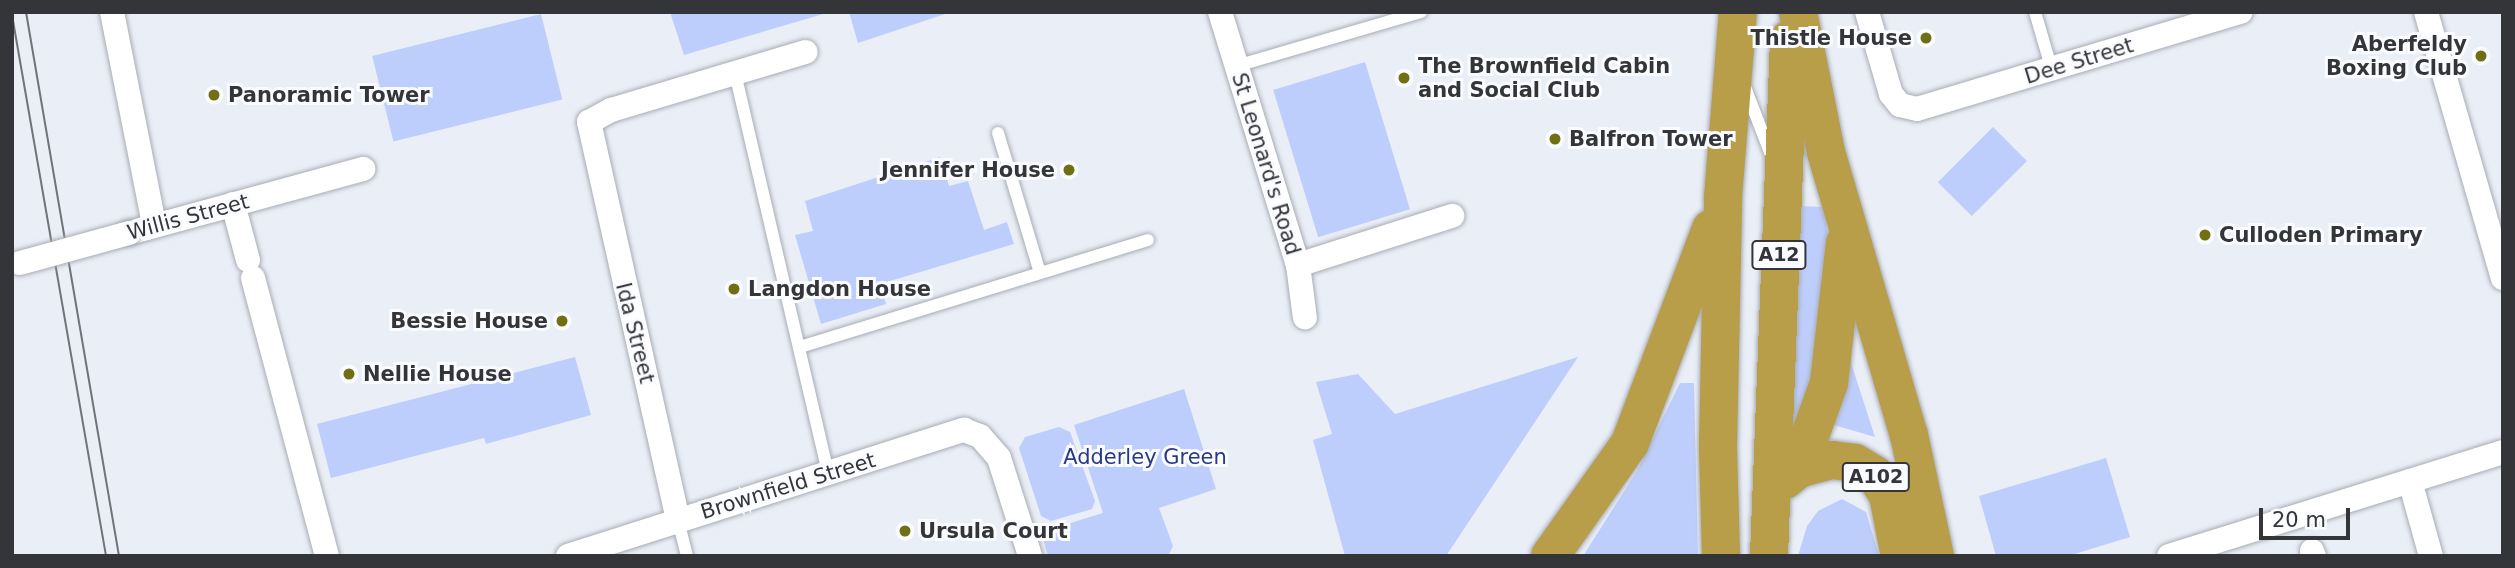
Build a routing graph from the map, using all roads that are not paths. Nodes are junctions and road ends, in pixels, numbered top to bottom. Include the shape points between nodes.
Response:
1 (111, 12) edge
2 (1220, 12) edge
3 (1421, 12) edge
4 (1738, 12) edge
5 (1790, 12) edge
6 (1798, 12) edge
7 (1867, 12) edge
8 (2035, 12) edge
9 (2241, 12) edge
10 (2427, 12) edge
11 (806, 51) dead end
12 (1736, 64) junction
13 (1236, 66) junction
14 (2052, 70) junction
15 (736, 73) junction
16 (998, 133) dead end
17 (363, 169) dead end
18 (1782, 185) junction
19 (1723, 198) junction
20 (233, 204) junction
21 (1452, 216) dead end
22 (1846, 223) junction
23 (154, 225) junction
24 (1148, 240) dead end
25 (16, 264) edge
26 (1298, 265) junction
27 (1040, 273) junction
28 (2503, 278) edge
29 (1305, 318) dead end
30 (800, 347) junction
31 (2503, 452) edge
32 (1798, 469) junction
33 (828, 473) junction
34 (2410, 481) junction
35 (1771, 498) junction
36 (678, 520) junction
37 (327, 556) edge
38 (568, 556) edge
39 (687, 556) edge
40 (1030, 556) edge
41 (1550, 556) edge
42 (1721, 556) edge
43 (1769, 556) edge
44 (1900, 556) edge
45 (1935, 556) edge
46 (2169, 556) edge
47 (2431, 556) edge

1 - 23 street
2 - 13 street, St Leonard's Road
3 - 13 lane
4 - 12 highway, A12
5 - 18 highway, A12
6 - 22 highway
7 - 14 street, Dee Street via 1891,94 1900,105 1917,109
8 - 14 lane
9 - 14 street, Dee Street
10 - 28 street
11 - 15 street
12 - 18 lane
12 - 19 highway, A12
13 - 26 street, St Leonard's Road
15 - 30 lane
15 - 36 street, Ida Street via 598,114 589,122
16 - 27 lane
17 - 20 street, Willis Street
18 - 35 highway, A12
19 - 41 highway, A12 via 1630,443
19 - 42 highway, A12 via 1718,446
20 - 23 street, Willis Street
20 - 37 street
21 - 26 street
22 - 32 highway via 1829,383
22 - 45 highway via 1909,435
23 - 25 street, Willis Street, bridge
24 - 27 lane
26 - 29 street, St Leonard's Road
27 - 30 lane
30 - 33 lane
31 - 34 street
32 - 35 highway
32 - 44 highway, A102 via 1832,460 1854,463 1875,475 1888,495
33 - 36 street, Brownfield Street
33 - 40 street, Brownfield Street via 953,430 980,436 999,458
34 - 46 street
34 - 47 street
35 - 43 highway
36 - 38 street, Brownfield Street
36 - 39 lane

